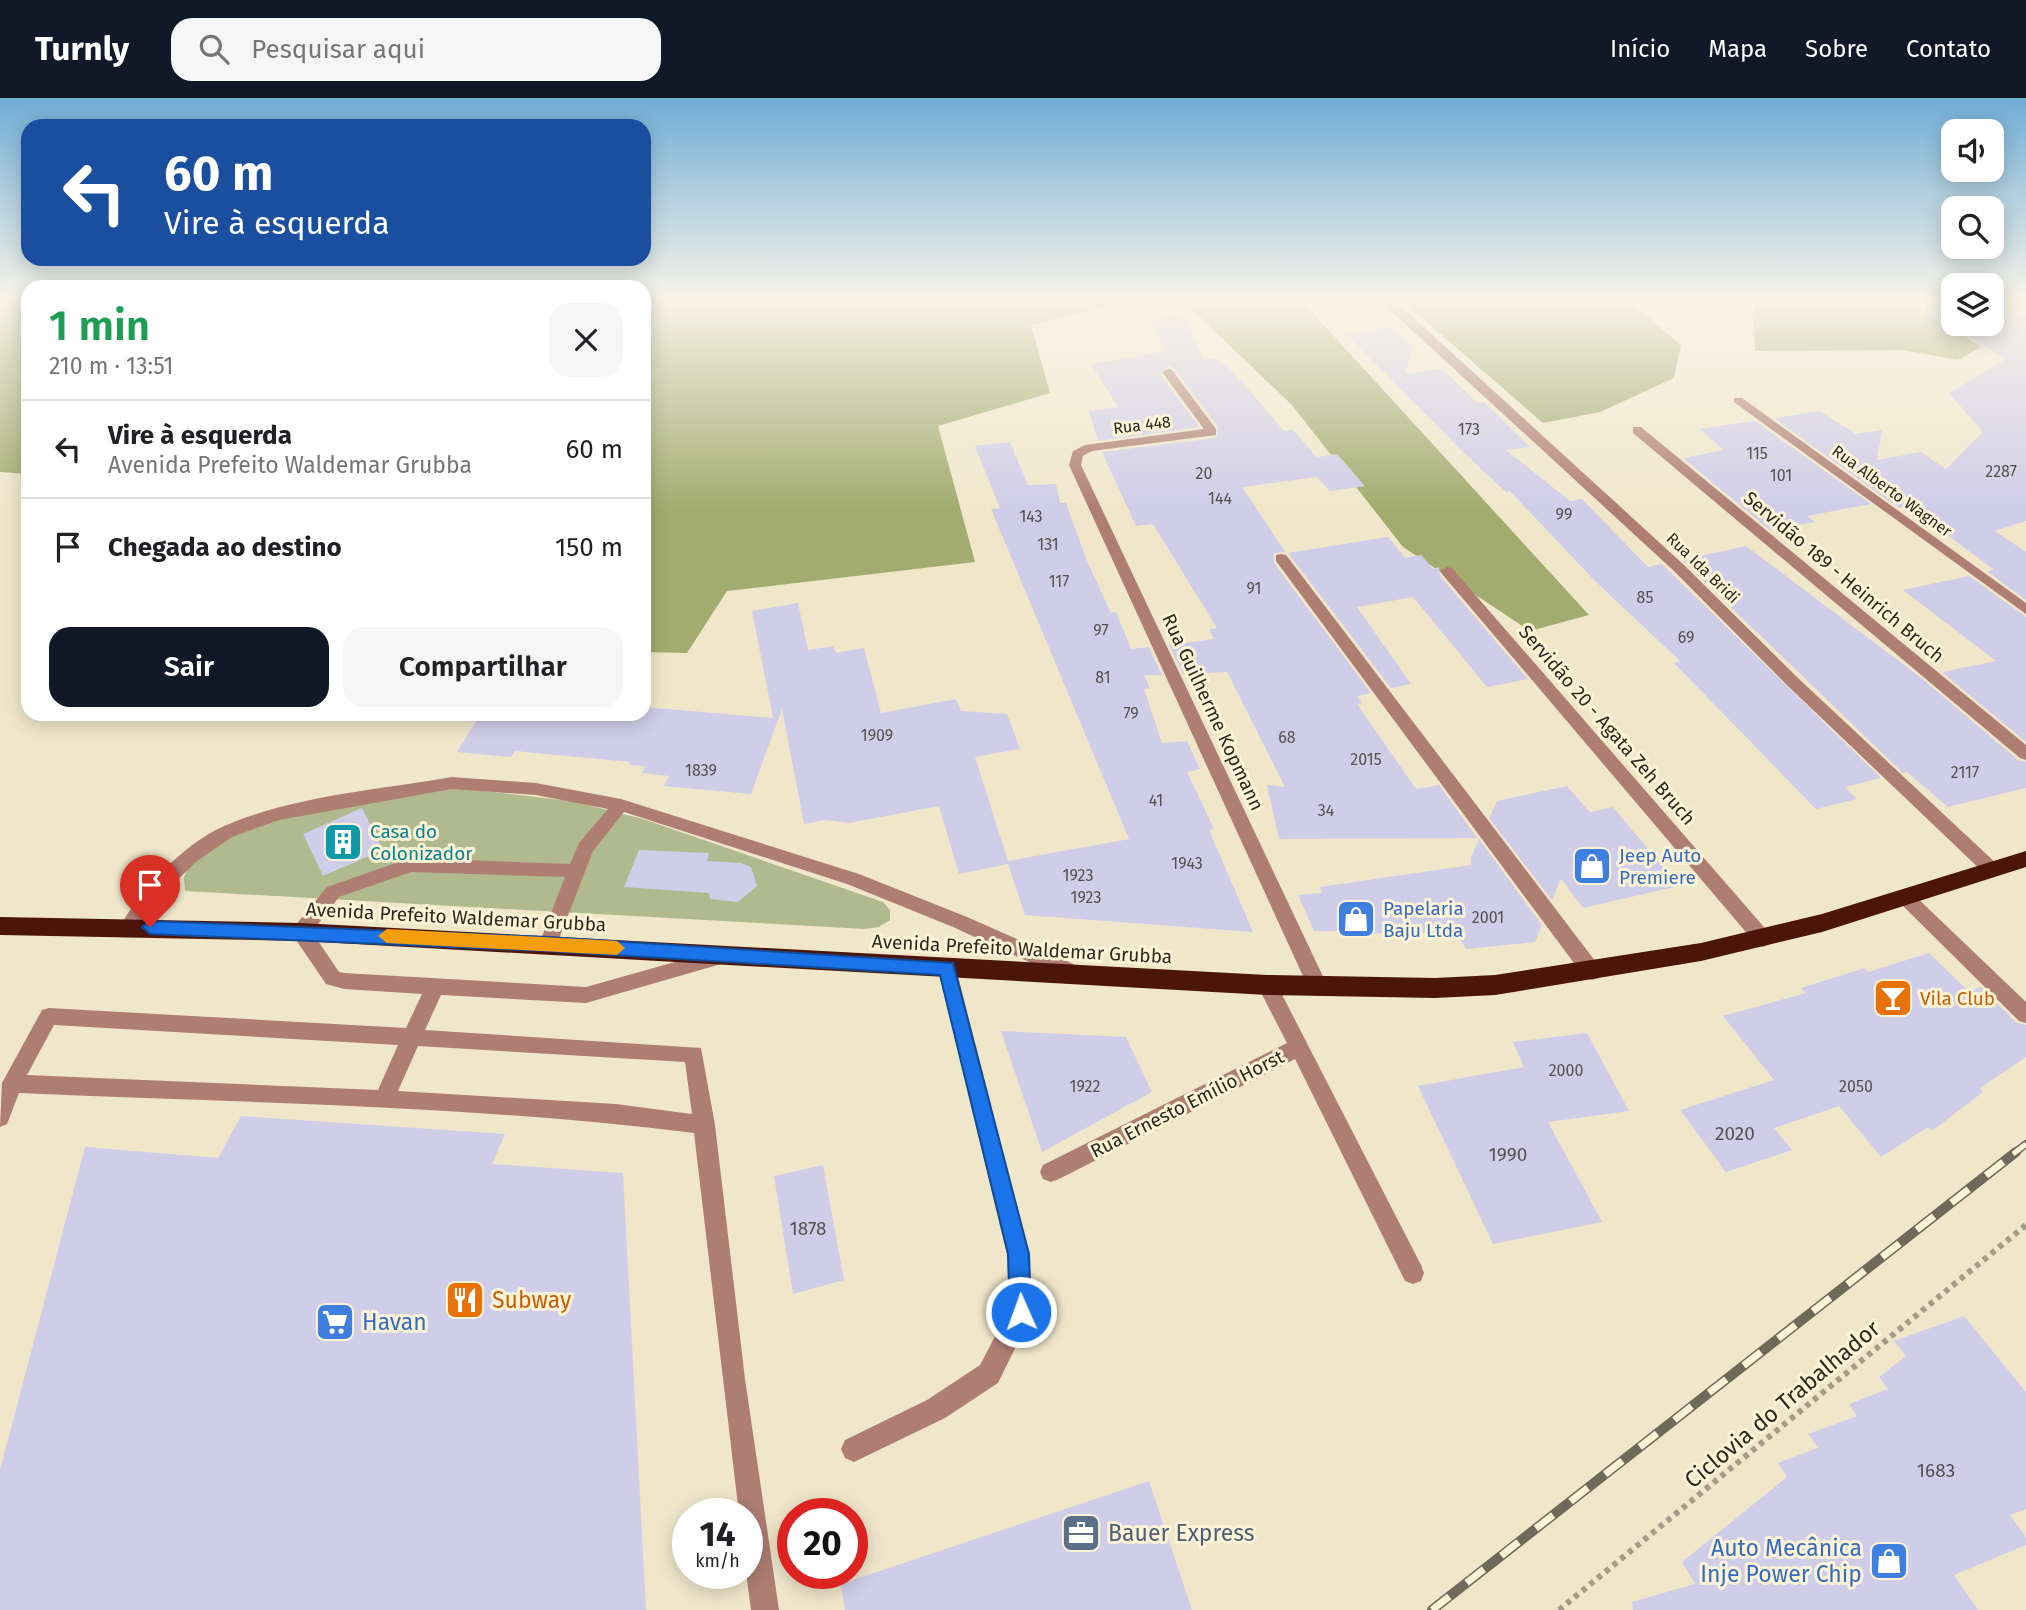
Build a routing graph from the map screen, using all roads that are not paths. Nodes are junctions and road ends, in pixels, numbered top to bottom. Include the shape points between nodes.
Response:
1 (1464, 369) edge
2 (1168, 372) dead end
3 (1738, 400) dead end
4 (1637, 430) dead end
5 (1077, 454) joint
6 (1281, 558) dead end
7 (1447, 571) dead end
8 (2026, 610) edge
9 (2026, 754) edge
10 (621, 805) junction
11 (2026, 859) edge
12 (1992, 870) junction
13 (576, 871) junction
14 (1906, 898) junction
15 (0, 926) edge
16 (130, 927) junction
17 (301, 932) junction
18 (1763, 939) junction
19 (548, 944) junction
20 (729, 955) junction
21 (947, 968) junction
22 (1592, 972) junction
23 (1079, 976) junction
24 (1267, 985) junction
25 (1318, 987) junction
26 (434, 988) junction
27 (2026, 1015) edge
28 (412, 1038) junction
29 (1299, 1048) junction
30 (12, 1083) junction
31 (384, 1100) junction
32 (0, 1117) edge
33 (704, 1125) junction
34 (1051, 1172) dead end
35 (1413, 1273) dead end
36 (855, 1450) dead end
37 (765, 1610) edge

1 - 12 street, Rua Ida Bridi via 1679,568
2 - 5 street, Rua 448 via 1212,432 1089,448
3 - 8 street, Rua Alberto Wagner
4 - 9 street, Servidão 189 - Heinrich Bruch
5 - 25 street, Rua Guilherme Kopmann via 1075,465
6 - 22 street
7 - 18 street, Servidão 20 - Agata Zeh Bruch
10 - 13 street via 585,848
10 - 16 street via 536,789 452,783 277,814 226,832 191,856 159,887
10 - 23 street via 853,879
11 - 12 highway, Avenida Prefeito Waldemar Grubba
12 - 14 highway, Avenida Prefeito Waldemar Grubba
13 - 17 street via 410,865 333,892
13 - 19 street
14 - 18 highway, Avenida Prefeito Waldemar Grubba
14 - 27 street
15 - 16 highway, Avenida Prefeito Waldemar Grubba
16 - 17 highway, Avenida Prefeito Waldemar Grubba
17 - 19 highway, Avenida Prefeito Waldemar Grubba
17 - 26 street via 333,978
18 - 22 highway, Avenida Prefeito Waldemar Grubba
19 - 20 highway, Avenida Prefeito Waldemar Grubba
20 - 21 highway, Avenida Prefeito Waldemar Grubba
20 - 26 street via 586,995
21 - 23 highway, Avenida Prefeito Waldemar Grubba
21 - 36 street via 1018,1254 1021,1312 989,1374 936,1409
22 - 25 highway, Avenida Prefeito Waldemar Grubba via 1495,985
23 - 24 highway, Avenida Prefeito Waldemar Grubba
24 - 25 highway, Avenida Prefeito Waldemar Grubba
24 - 29 street, Rua Ernesto Emílio Horst
26 - 28 street
28 - 30 street via 49,1016
28 - 31 street
28 - 33 street via 694,1054
29 - 34 street, Rua Ernesto Emílio Horst
29 - 35 street
30 - 31 street
30 - 32 street
31 - 33 street via 616,1114
33 - 37 street

